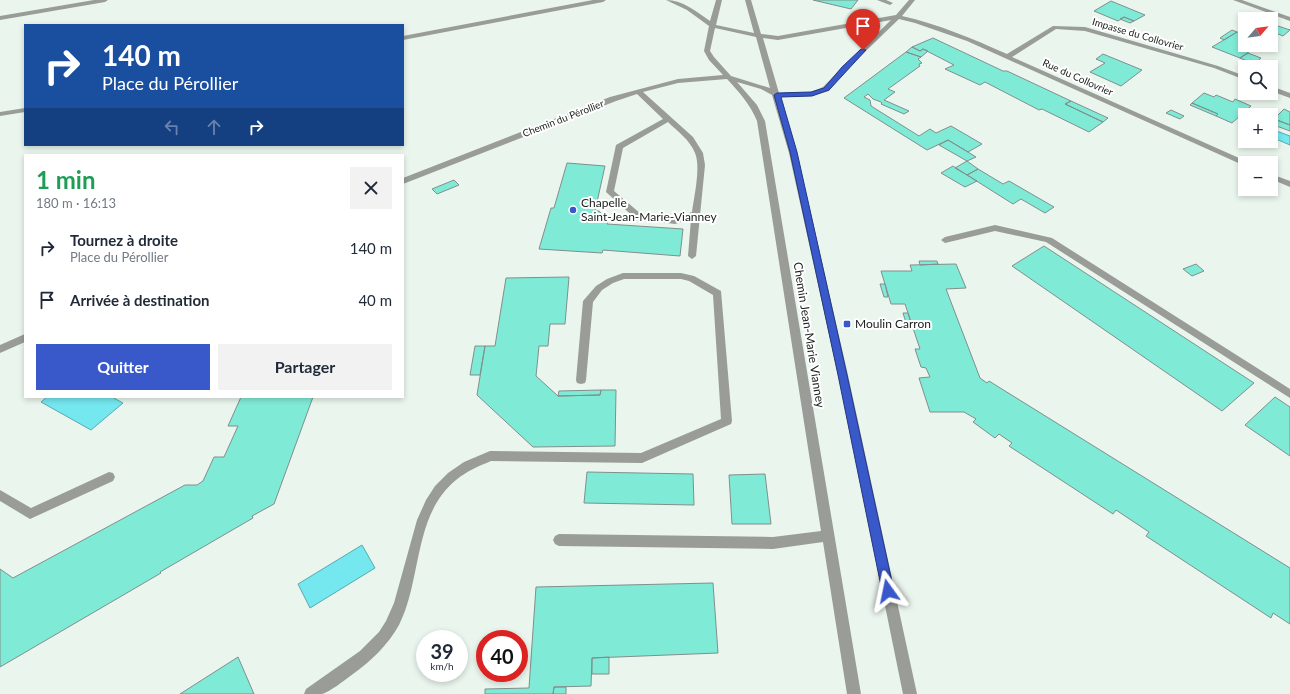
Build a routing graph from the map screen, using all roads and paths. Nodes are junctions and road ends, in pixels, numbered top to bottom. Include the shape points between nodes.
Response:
1 (105, 0) edge
2 (603, 0) edge
3 (669, 0) edge
4 (719, 0) edge
5 (748, 0) edge
6 (880, 0) edge
7 (912, 0) edge
8 (1236, 0) edge
9 (890, 3) dead end
10 (898, 17) junction
11 (0, 18) edge
12 (1290, 19) edge
13 (713, 26) junction
14 (758, 35) junction
15 (404, 38) edge
16 (1007, 57) junction
17 (1238, 75) edge
18 (728, 77) junction
19 (638, 91) junction
20 (1278, 91) edge
21 (777, 95) junction
22 (1290, 96) edge
23 (24, 110) edge
24 (0, 114) edge
25 (668, 119) junction
26 (1238, 161) edge
27 (1278, 179) edge
28 (404, 181) edge
29 (1290, 184) edge
30 (696, 214) junction
31 (945, 240) dead end
32 (692, 256) dead end
33 (24, 338) edge
34 (0, 349) edge
35 (581, 380) dead end
36 (1290, 394) edge
37 (109, 477) dead end
38 (0, 495) edge
39 (828, 536) junction
40 (559, 540) dead end
41 (310, 694) edge
42 (854, 694) edge
43 (910, 694) edge

1 - 11 street
2 - 15 street
3 - 13 street via 684,6
4 - 13 street, Chemin Jean-Marie Vianney
5 - 14 street, Chemin Jean-Marie Vianney
6 - 9 street
7 - 10 street
8 - 12 street
10 - 14 street via 778,38
10 - 16 street, Rue du Collovrier via 917,21 969,40
10 - 21 street via 844,68 826,89 812,94
13 - 14 street
13 - 18 street, Chemin Jean-Marie Vianney via 707,50
14 - 21 street, Chemin Jean-Marie Vianney
16 - 17 street, Impasse du Collovrier via 1055,28 1085,29
16 - 26 street, Rue du Collovrier
18 - 19 street, Chemin du Pérollier via 678,82
18 - 21 street via 764,87
18 - 39 street, Chemin Jean-Marie Vianney via 751,100 761,121
19 - 25 street
19 - 28 street, Chemin du Pérollier via 614,98
20 - 22 street
21 - 43 street, Chemin Jean-Marie Vianney via 793,152 843,375
23 - 24 street
25 - 30 street via 690,139 699,153 701,165
25 - 30 street via 619,147 610,192 639,217 675,221
27 - 29 street
30 - 32 street
31 - 36 street via 995,228 1049,240
33 - 34 street
35 - 41 street via 588,301 599,288 610,281 623,276 681,276 692,278 718,293 727,421 642,458 490,456 465,466 453,474 431,500 422,519 401,606 379,644 361,661
37 - 38 street via 30,514
39 - 40 street via 773,543
39 - 42 street, Chemin Jean-Marie Vianney

